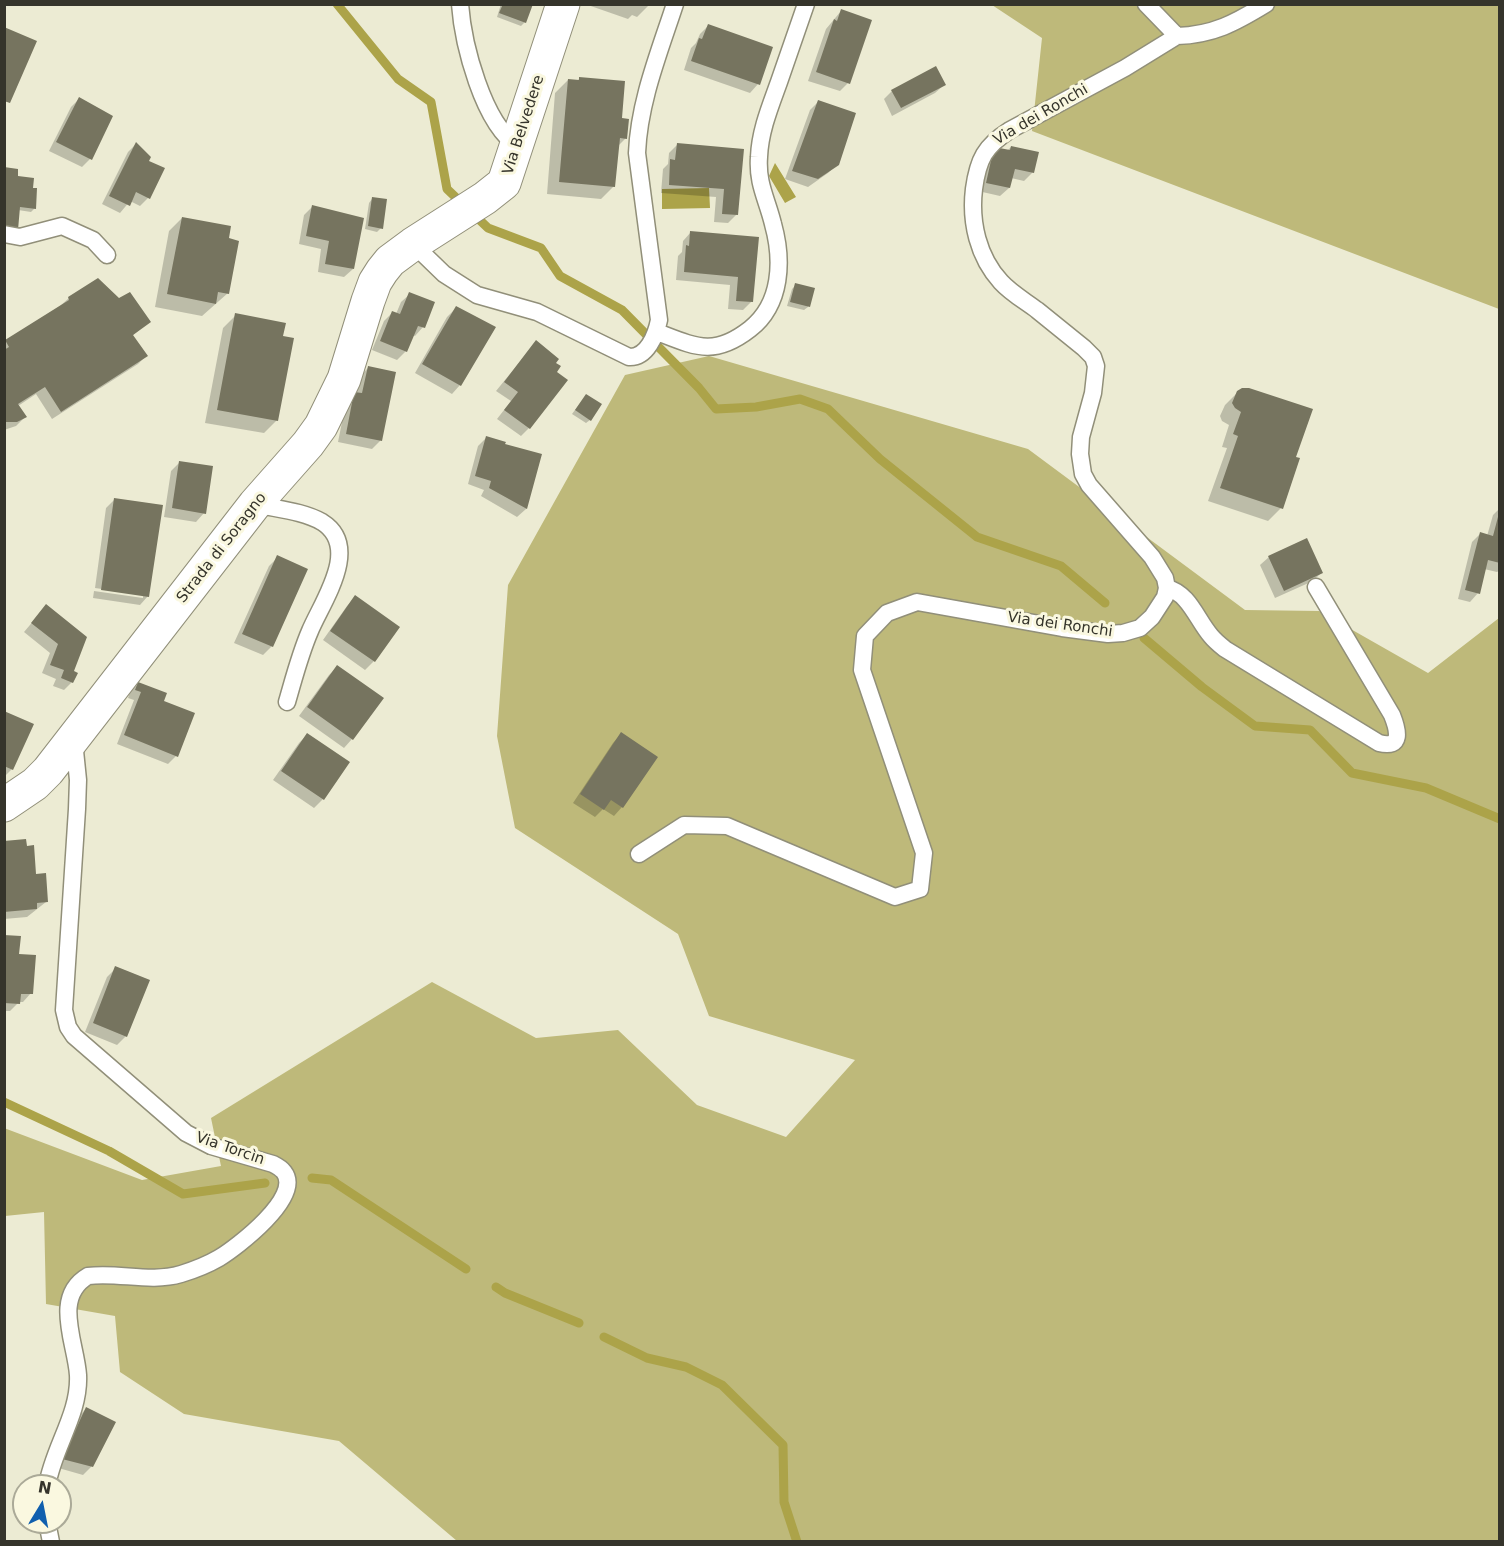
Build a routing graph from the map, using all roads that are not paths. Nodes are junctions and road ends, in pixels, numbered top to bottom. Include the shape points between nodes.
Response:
1 (460, 4) edge
2 (563, 4) edge
3 (675, 4) edge
4 (806, 4) edge
5 (1146, 4) edge
6 (1266, 4) edge
7 (1177, 36) junction
8 (518, 146) junction
9 (4, 234) edge
10 (414, 244) junction
11 (108, 255) dead end
12 (657, 332) junction
13 (255, 504) junction
14 (1316, 587) dead end
15 (1167, 588) junction
16 (287, 702) dead end
17 (74, 737) junction
18 (4, 804) edge
19 (639, 854) dead end
20 (49, 1474) edge

1 - 8 lane via 469,55 489,111 507,139
2 - 8 street, Via Belvedere
3 - 12 lane via 638,131 637,153 659,320
4 - 12 lane via 760,143 761,189 777,242 774,298 758,322 724,345 697,346
5 - 7 lane
6 - 7 lane via 1219,30
7 - 15 lane, Via dei Ronchi via 994,140 980,159 972,200 980,249 990,269 1002,284 1093,357 1093,393 1080,454 1083,474 1152,557
8 - 10 street, Via Belvedere via 504,183
9 - 11 lane via 20,237 62,226 93,240
10 - 12 lane via 444,274 477,295 537,312 629,357 637,357 646,349
10 - 13 street, Strada di Soragno via 375,282 344,379 321,426
13 - 16 lane via 323,523 336,539 339,567 309,632
13 - 17 street, Strada di Soragno
14 - 15 lane via 1392,715 1398,735 1388,745 1225,649 1182,595
15 - 19 lane, Via dei Ronchi via 1152,617 1140,628 1123,633 1062,628 917,602 887,612 865,636 862,670 924,853 920,889 895,897 727,826 684,825
17 - 18 street, Strada di Soragno via 48,771
17 - 20 lane, Via Torcìn via 78,780 64,1010 68,1027 186,1133 211,1146 273,1164 287,1178 285,1191 267,1220 218,1258 178,1275 88,1276 82,1280 68,1311 78,1375 76,1399

